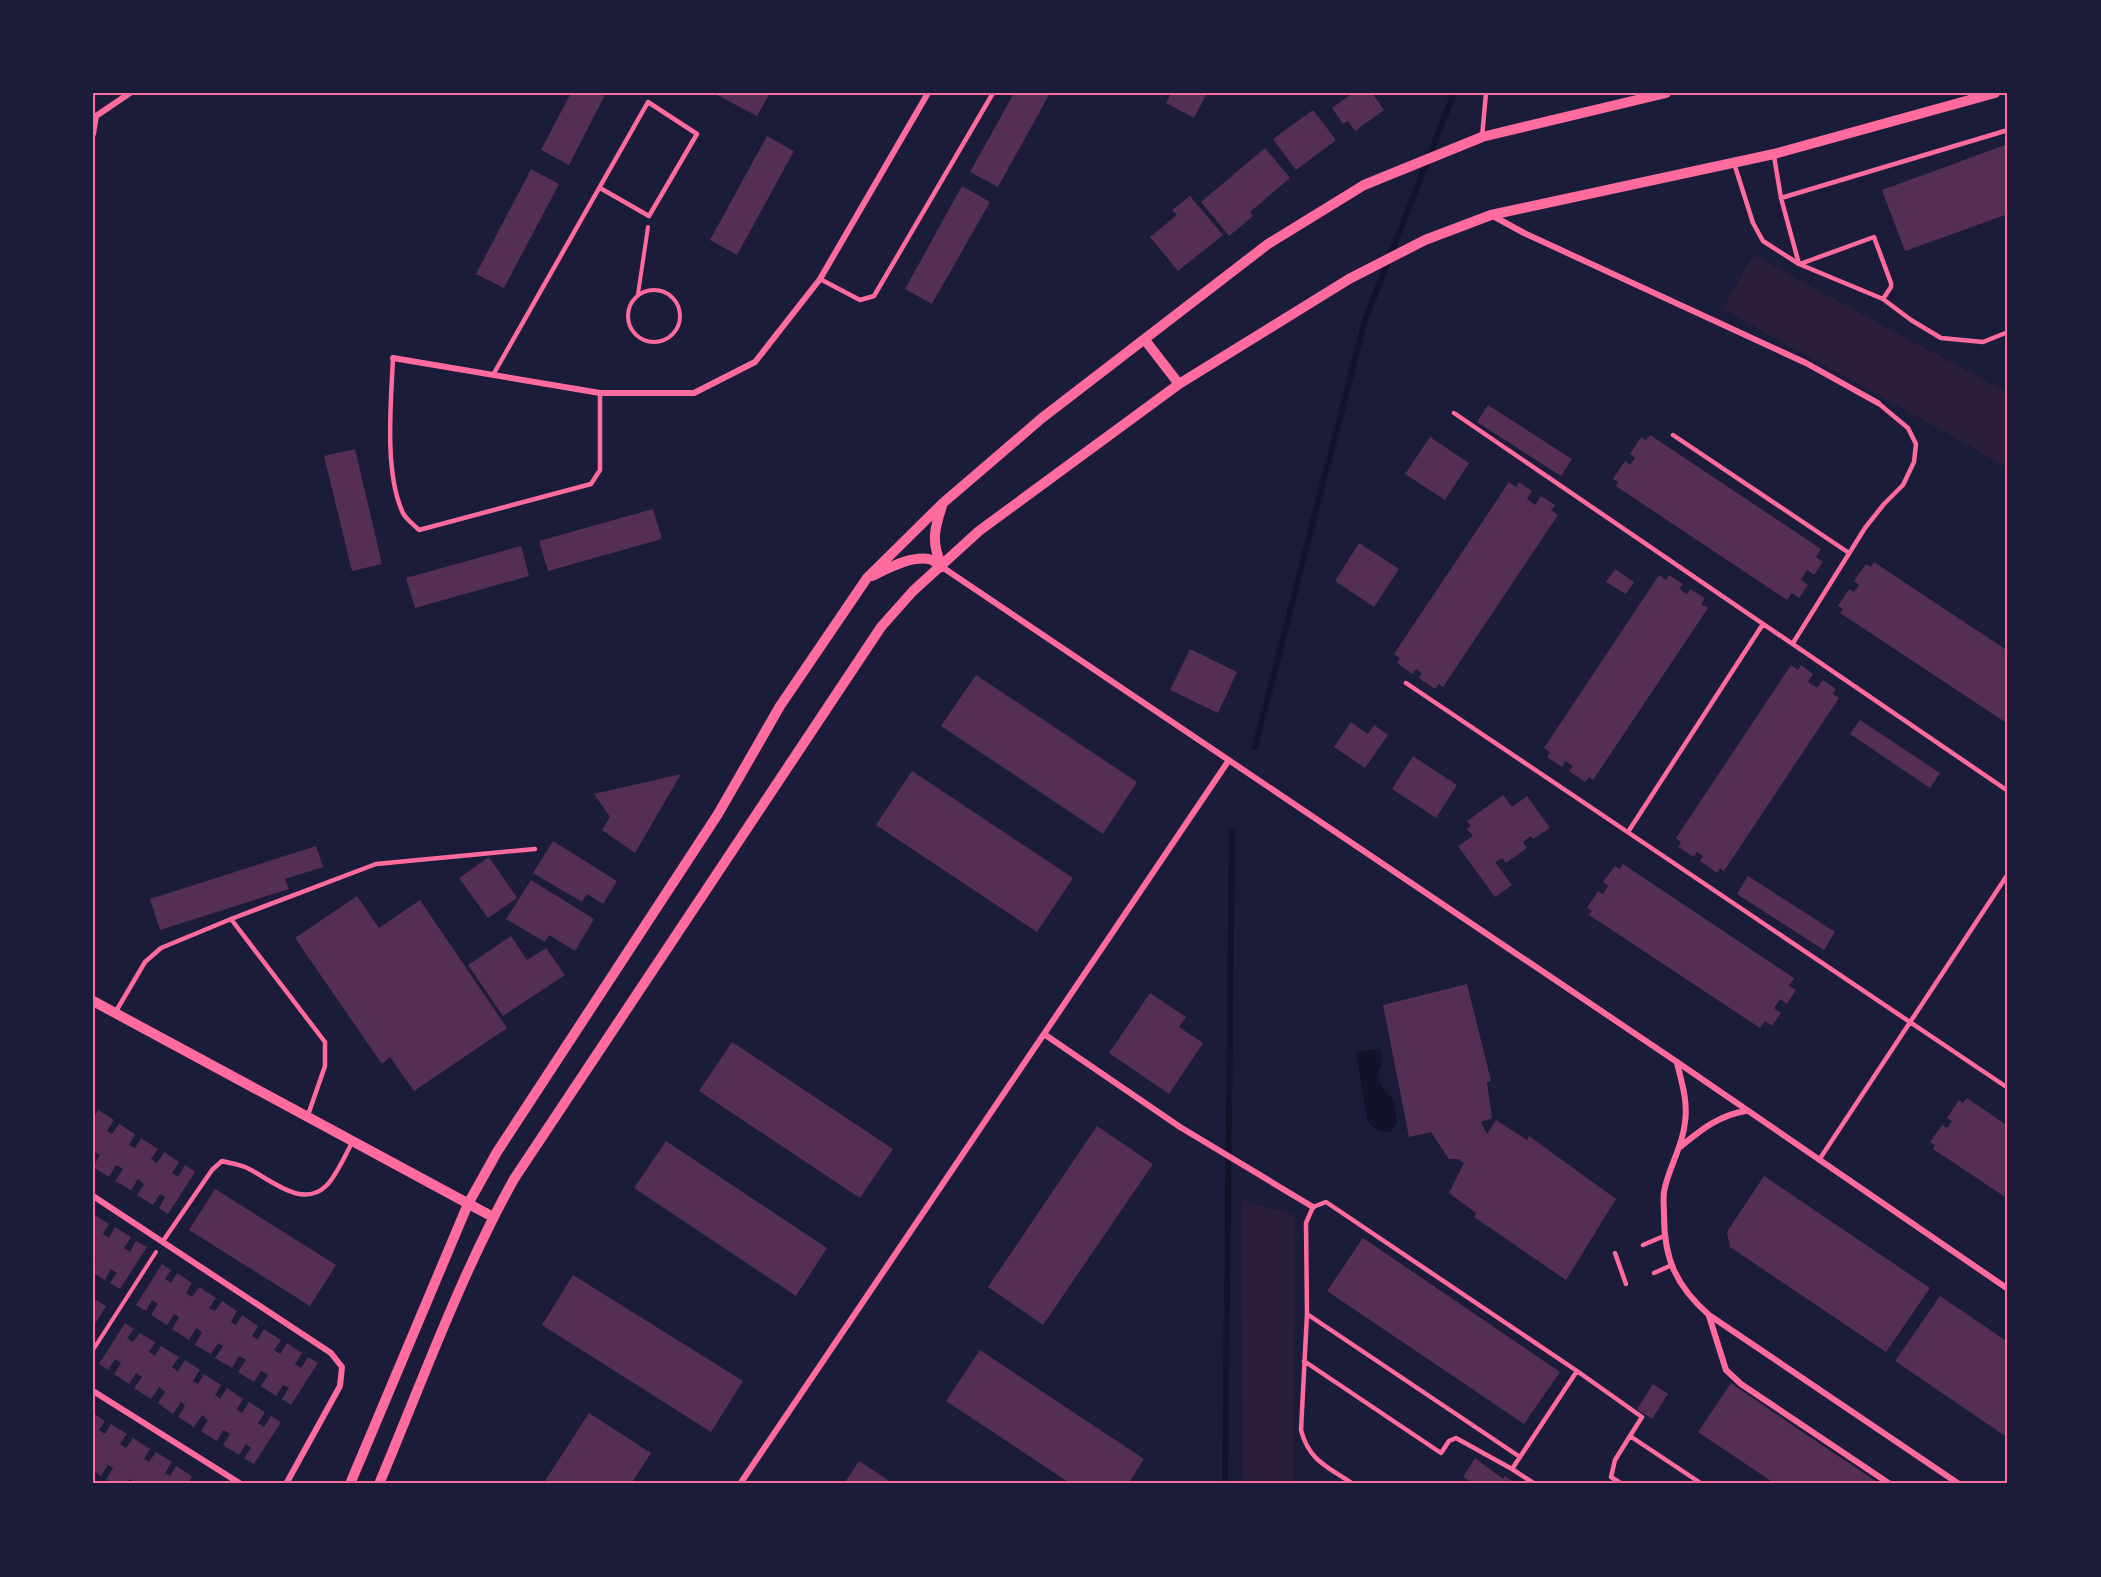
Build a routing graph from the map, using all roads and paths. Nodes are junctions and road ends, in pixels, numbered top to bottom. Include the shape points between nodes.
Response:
1 (130, 93) edge
2 (928, 93) edge
3 (993, 93) edge
4 (1486, 93) edge
5 (1666, 93) edge
6 (1995, 93) edge
7 (95, 115) edge
8 (2008, 130) edge
9 (93, 134) edge
10 (1482, 137) junction
11 (1774, 154) junction
12 (1734, 163) junction
13 (600, 188) junction
14 (1781, 198) junction
15 (1491, 215) junction
16 (649, 216) junction
17 (1799, 264) junction
18 (820, 279) junction
19 (638, 295) junction
20 (1883, 299) junction
21 (2008, 332) edge
22 (1145, 340) junction
23 (393, 358) joint
24 (493, 375) junction
25 (1179, 384) junction
26 (600, 393) junction
27 (1878, 403) joint
28 (1454, 413) dead end
29 (1673, 435) dead end
30 (943, 503) junction
31 (1850, 553) junction
32 (942, 567) junction
33 (867, 578) junction
34 (1763, 624) junction
35 (1793, 643) junction
36 (1406, 683) dead end
37 (1229, 760) junction
38 (2008, 791) edge
39 (1628, 832) junction
40 (535, 849) dead end
41 (2008, 874) edge
42 (231, 919) junction
43 (93, 1001) edge
44 (115, 1013) junction
45 (1910, 1022) junction
46 (1044, 1034) junction
47 (1677, 1062) junction
48 (2008, 1088) edge
49 (1746, 1111) junction
50 (308, 1117) junction
51 (353, 1141) junction
52 (1680, 1147) junction
53 (1819, 1160) junction
54 (93, 1196) edge
55 (468, 1204) junction
56 (1313, 1207) junction
57 (493, 1217) junction
58 (1664, 1236) junction
59 (163, 1241) junction
60 (1643, 1245) dead end
61 (1615, 1253) dead end
62 (1672, 1265) junction
63 (1654, 1273) dead end
64 (1626, 1284) dead end
65 (2008, 1289) edge
66 (1307, 1314) junction
67 (1709, 1315) junction
68 (93, 1350) edge
69 (1304, 1361) junction
70 (1576, 1371) junction
71 (93, 1391) edge
72 (1630, 1436) junction
73 (1520, 1457) junction
74 (1512, 1469) junction
75 (1611, 1477) junction
76 (241, 1484) edge
77 (286, 1484) edge
78 (350, 1484) edge
79 (380, 1484) edge
80 (740, 1484) edge
81 (1353, 1484) edge
82 (1535, 1484) edge
83 (1606, 1484) edge
84 (1622, 1484) edge
85 (1702, 1484) edge
86 (1890, 1484) edge
87 (1959, 1484) edge

1 - 7 street
2 - 18 street
3 - 18 lane via 874,296 860,300
4 - 10 lane
5 - 10 street
6 - 11 street
7 - 9 street
8 - 14 lane
10 - 22 street via 1364,185 1268,244
11 - 12 street
11 - 14 lane
12 - 15 street
12 - 17 lane via 1762,241
13 - 16 lane
13 - 16 lane via 648,102 697,134
13 - 24 lane
14 - 17 lane
15 - 25 street via 1425,240 1349,279
15 - 27 street via 1806,363
16 - 19 path
17 - 20 lane
17 - 20 lane via 1874,237 1891,283
18 - 26 street via 755,362 694,393
19 - 19 path via 657,290 674,298 681,314 678,328 667,339 649,341 634,333 628,315
20 - 21 lane via 1941,338 1983,342
22 - 25 street
22 - 30 street via 1042,418
23 - 24 street
23 - 26 lane via 393,478 404,514 419,530 591,484 600,470
24 - 26 street
25 - 32 street via 979,531
27 - 31 lane via 1908,428 1916,444 1914,462 1903,485 1865,528
28 - 34 lane
29 - 31 lane
30 - 32 street via 934,538
30 - 33 street
31 - 35 lane
32 - 33 street via 930,559 916,560
32 - 37 street
32 - 57 street via 913,591 881,627 527,1159
33 - 55 street via 780,706 718,814 497,1152
34 - 35 lane
34 - 39 lane
35 - 38 lane
36 - 39 lane
37 - 46 street
37 - 47 street
39 - 45 lane
40 - 42 lane via 376,864
41 - 45 lane
42 - 44 lane via 161,948 145,962
42 - 50 lane via 325,1042 325,1066
43 - 44 street
44 - 50 street
45 - 48 lane
45 - 53 lane
46 - 56 street via 1180,1127
46 - 80 street
47 - 49 street
47 - 52 street via 1686,1111
49 - 52 street via 1724,1116
49 - 53 street
50 - 51 street
51 - 55 street
51 - 59 lane via 328,1184 305,1194 290,1192 244,1167 222,1161
52 - 58 street via 1664,1192
53 - 65 street
54 - 59 street
55 - 57 street
55 - 78 street
56 - 66 lane via 1306,1223
56 - 70 lane via 1326,1202
57 - 79 street
58 - 60 lane
58 - 62 street
59 - 68 path
59 - 77 street via 331,1353 342,1367 340,1386
61 - 64 lane
62 - 63 lane
62 - 67 street via 1691,1299
66 - 69 lane
66 - 73 lane
67 - 86 street via 1726,1370
67 - 87 street
69 - 74 lane via 1441,1453 1456,1438
69 - 81 lane via 1301,1430 1305,1445 1314,1458
70 - 72 lane via 1642,1417
70 - 73 lane
71 - 76 street
72 - 75 lane via 1615,1460
72 - 85 lane
73 - 74 lane
74 - 82 lane
75 - 83 lane
75 - 84 lane

